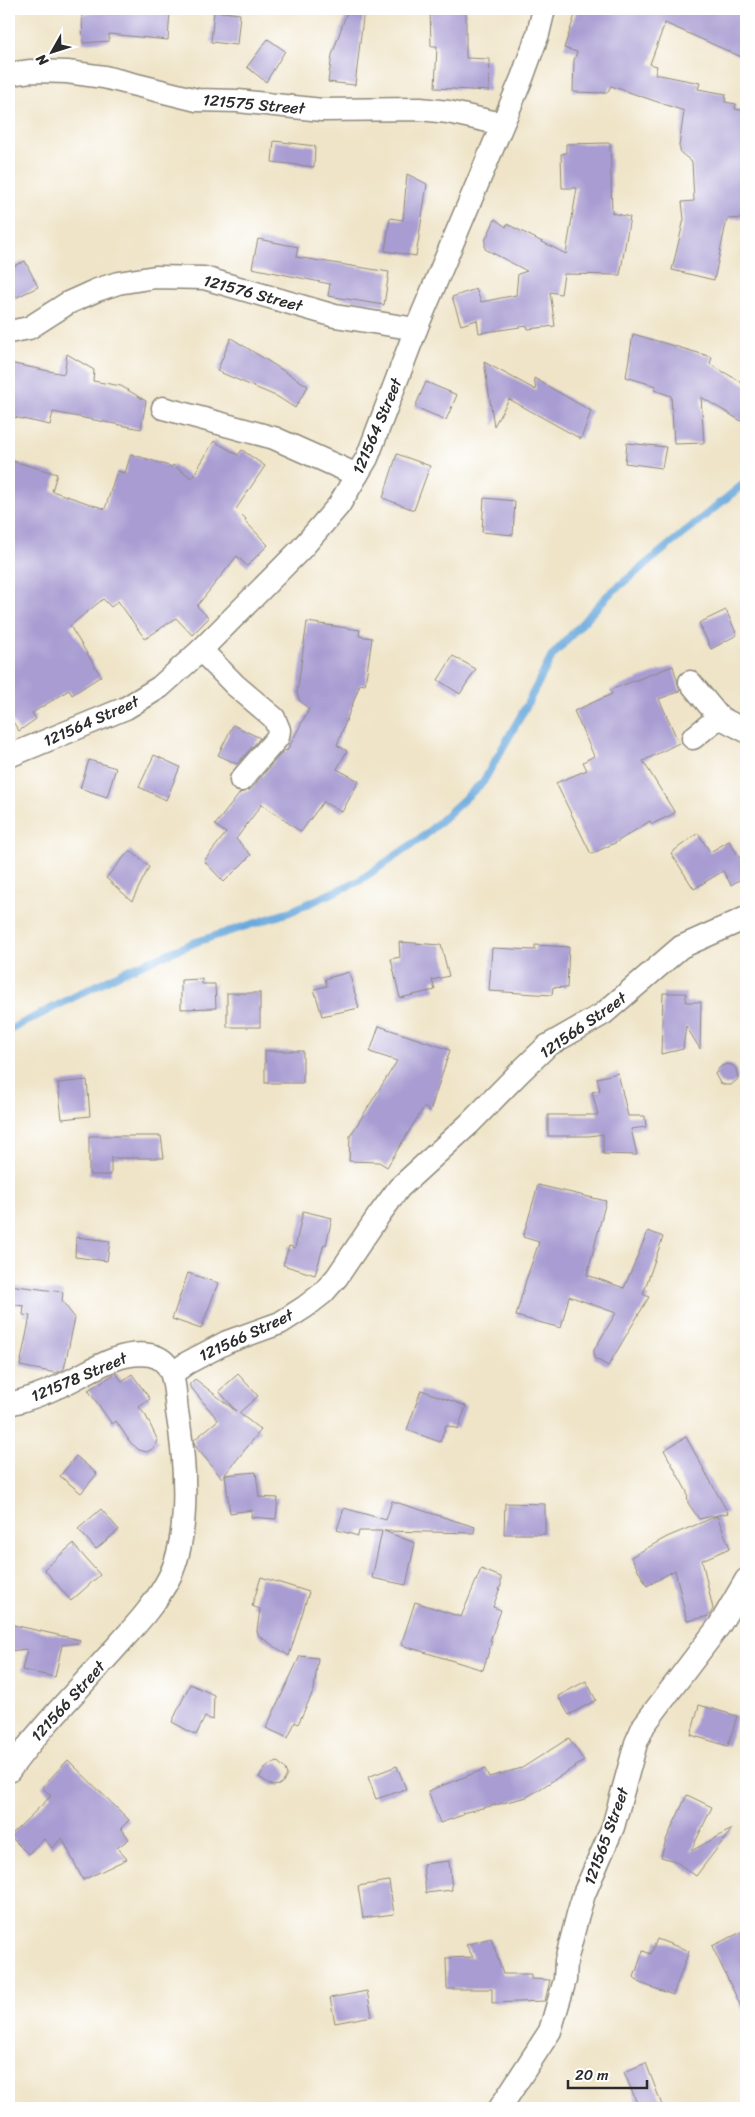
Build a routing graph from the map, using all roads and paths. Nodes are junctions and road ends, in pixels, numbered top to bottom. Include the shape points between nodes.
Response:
1 (544, 9) edge
2 (9, 74) edge
3 (502, 124) junction
4 (416, 329) junction
5 (9, 332) edge
6 (163, 408) dead end
7 (357, 476) junction
8 (201, 650) junction
9 (690, 682) dead end
10 (719, 717) junction
11 (746, 731) edge
12 (693, 738) dead end
13 (9, 756) edge
14 (241, 780) dead end
15 (746, 918) edge
16 (172, 1374) junction
17 (9, 1404) edge
18 (746, 1580) edge
19 (9, 1771) edge
20 (500, 2108) edge

1 - 3 street, 121564 Street via 522,78
2 - 3 street, 121575 Street via 67,72 104,77 197,100 322,110 420,109
3 - 4 street, 121564 Street
4 - 5 street, 121576 Street via 335,316 204,278 155,277 97,290 68,303 29,328
4 - 7 street, 121564 Street via 367,458
6 - 7 street via 274,438
7 - 8 street, 121564 Street via 339,505 302,548
8 - 13 street, 121564 Street via 160,687 126,708
8 - 14 street via 234,685 274,718 279,730 278,737
9 - 10 street
10 - 11 street
10 - 12 street
15 - 16 street, 121566 Street via 681,947 603,1014 547,1046 400,1188 323,1293 280,1323 227,1342
16 - 17 street, 121578 Street via 161,1359 135,1354 120,1357 50,1391
16 - 19 street, 121566 Street via 182,1439 183,1513 170,1575 142,1620 57,1712
18 - 20 street, 121565 Street via 719,1626 644,1724 613,1828 584,1894 550,2031

